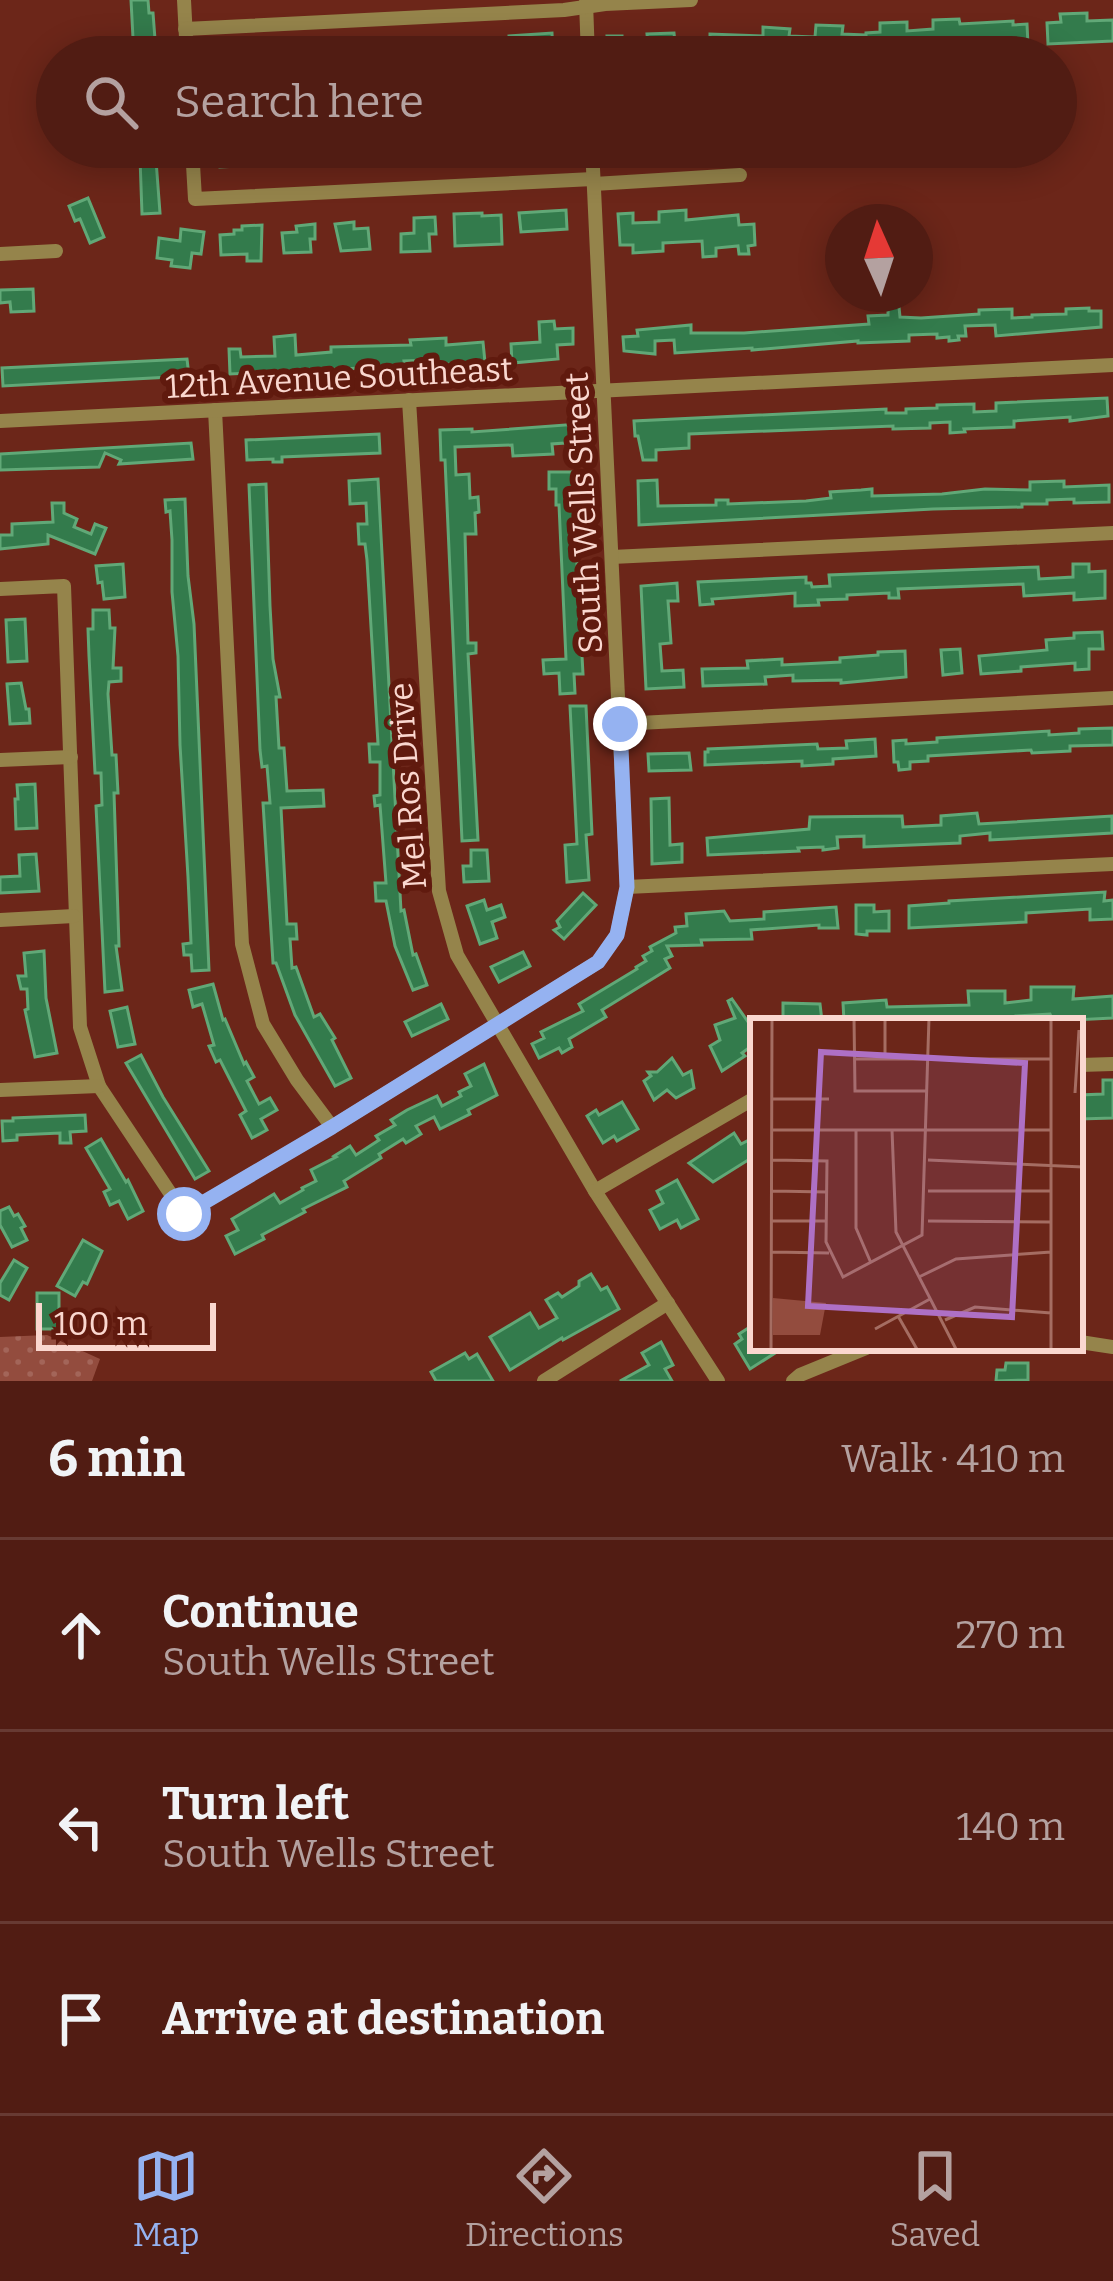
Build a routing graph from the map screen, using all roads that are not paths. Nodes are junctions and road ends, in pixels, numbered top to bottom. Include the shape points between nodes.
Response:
1 (184, 0) edge
2 (349, 0) edge
3 (691, 0) edge
4 (586, 4) edge
5 (350, 21) junction
6 (185, 29) junction
7 (186, 36) edge
8 (587, 36) edge
9 (193, 168) edge
10 (593, 168) edge
11 (740, 175) dead end
12 (594, 182) junction
13 (56, 251) dead end
14 (0, 254) edge
15 (1113, 365) edge
16 (603, 391) junction
17 (409, 400) junction
18 (215, 410) junction
19 (0, 421) edge
20 (1113, 533) edge
21 (611, 557) junction
22 (0, 589) edge
23 (1113, 698) edge
24 (620, 724) junction
25 (70, 757) junction
26 (0, 760) edge
27 (1113, 864) edge
28 (627, 887) junction
29 (74, 916) junction
30 (0, 920) edge
31 (498, 1025) junction
32 (1113, 1064) edge
33 (1083, 1065) edge
34 (99, 1086) junction
35 (0, 1090) edge
36 (750, 1102) edge
37 (332, 1127) junction
38 (595, 1191) junction
39 (668, 1303) junction
40 (1083, 1342) edge
41 (1113, 1347) edge
42 (859, 1351) edge
43 (544, 1381) edge
44 (718, 1381) edge
45 (793, 1381) edge

1 - 6 street
2 - 5 street
3 - 4 street
4 - 5 street
4 - 8 street
5 - 6 street
6 - 7 street
9 - 12 street via 195,199
10 - 12 street, South Wells Street
11 - 12 street
12 - 16 street, South Wells Street
13 - 14 street
15 - 16 street, 12th Avenue Southeast
16 - 17 street, 12th Avenue Southeast
16 - 21 street, South Wells Street
17 - 18 street, 12th Avenue Southeast
17 - 31 street, Mel Ros Drive via 439,891 457,955
18 - 19 street, 12th Avenue Southeast
18 - 37 street via 242,944 263,1024
20 - 21 street
21 - 24 street, South Wells Street
22 - 25 street via 64,586
23 - 24 street
24 - 28 street, South Wells Street
25 - 26 street
25 - 29 street
27 - 28 street
28 - 31 street, South Wells Street via 617,935 598,962
29 - 30 street
29 - 34 street via 80,1027
31 - 37 street, South Wells Street
31 - 38 street, Mel Ros Drive
32 - 33 street
34 - 35 street
34 - 37 street, South Wells Street via 184,1214
36 - 38 street
38 - 39 street, Mel Ros Drive
39 - 43 street
39 - 44 street, Mel Ros Drive
40 - 41 street
42 - 45 street

